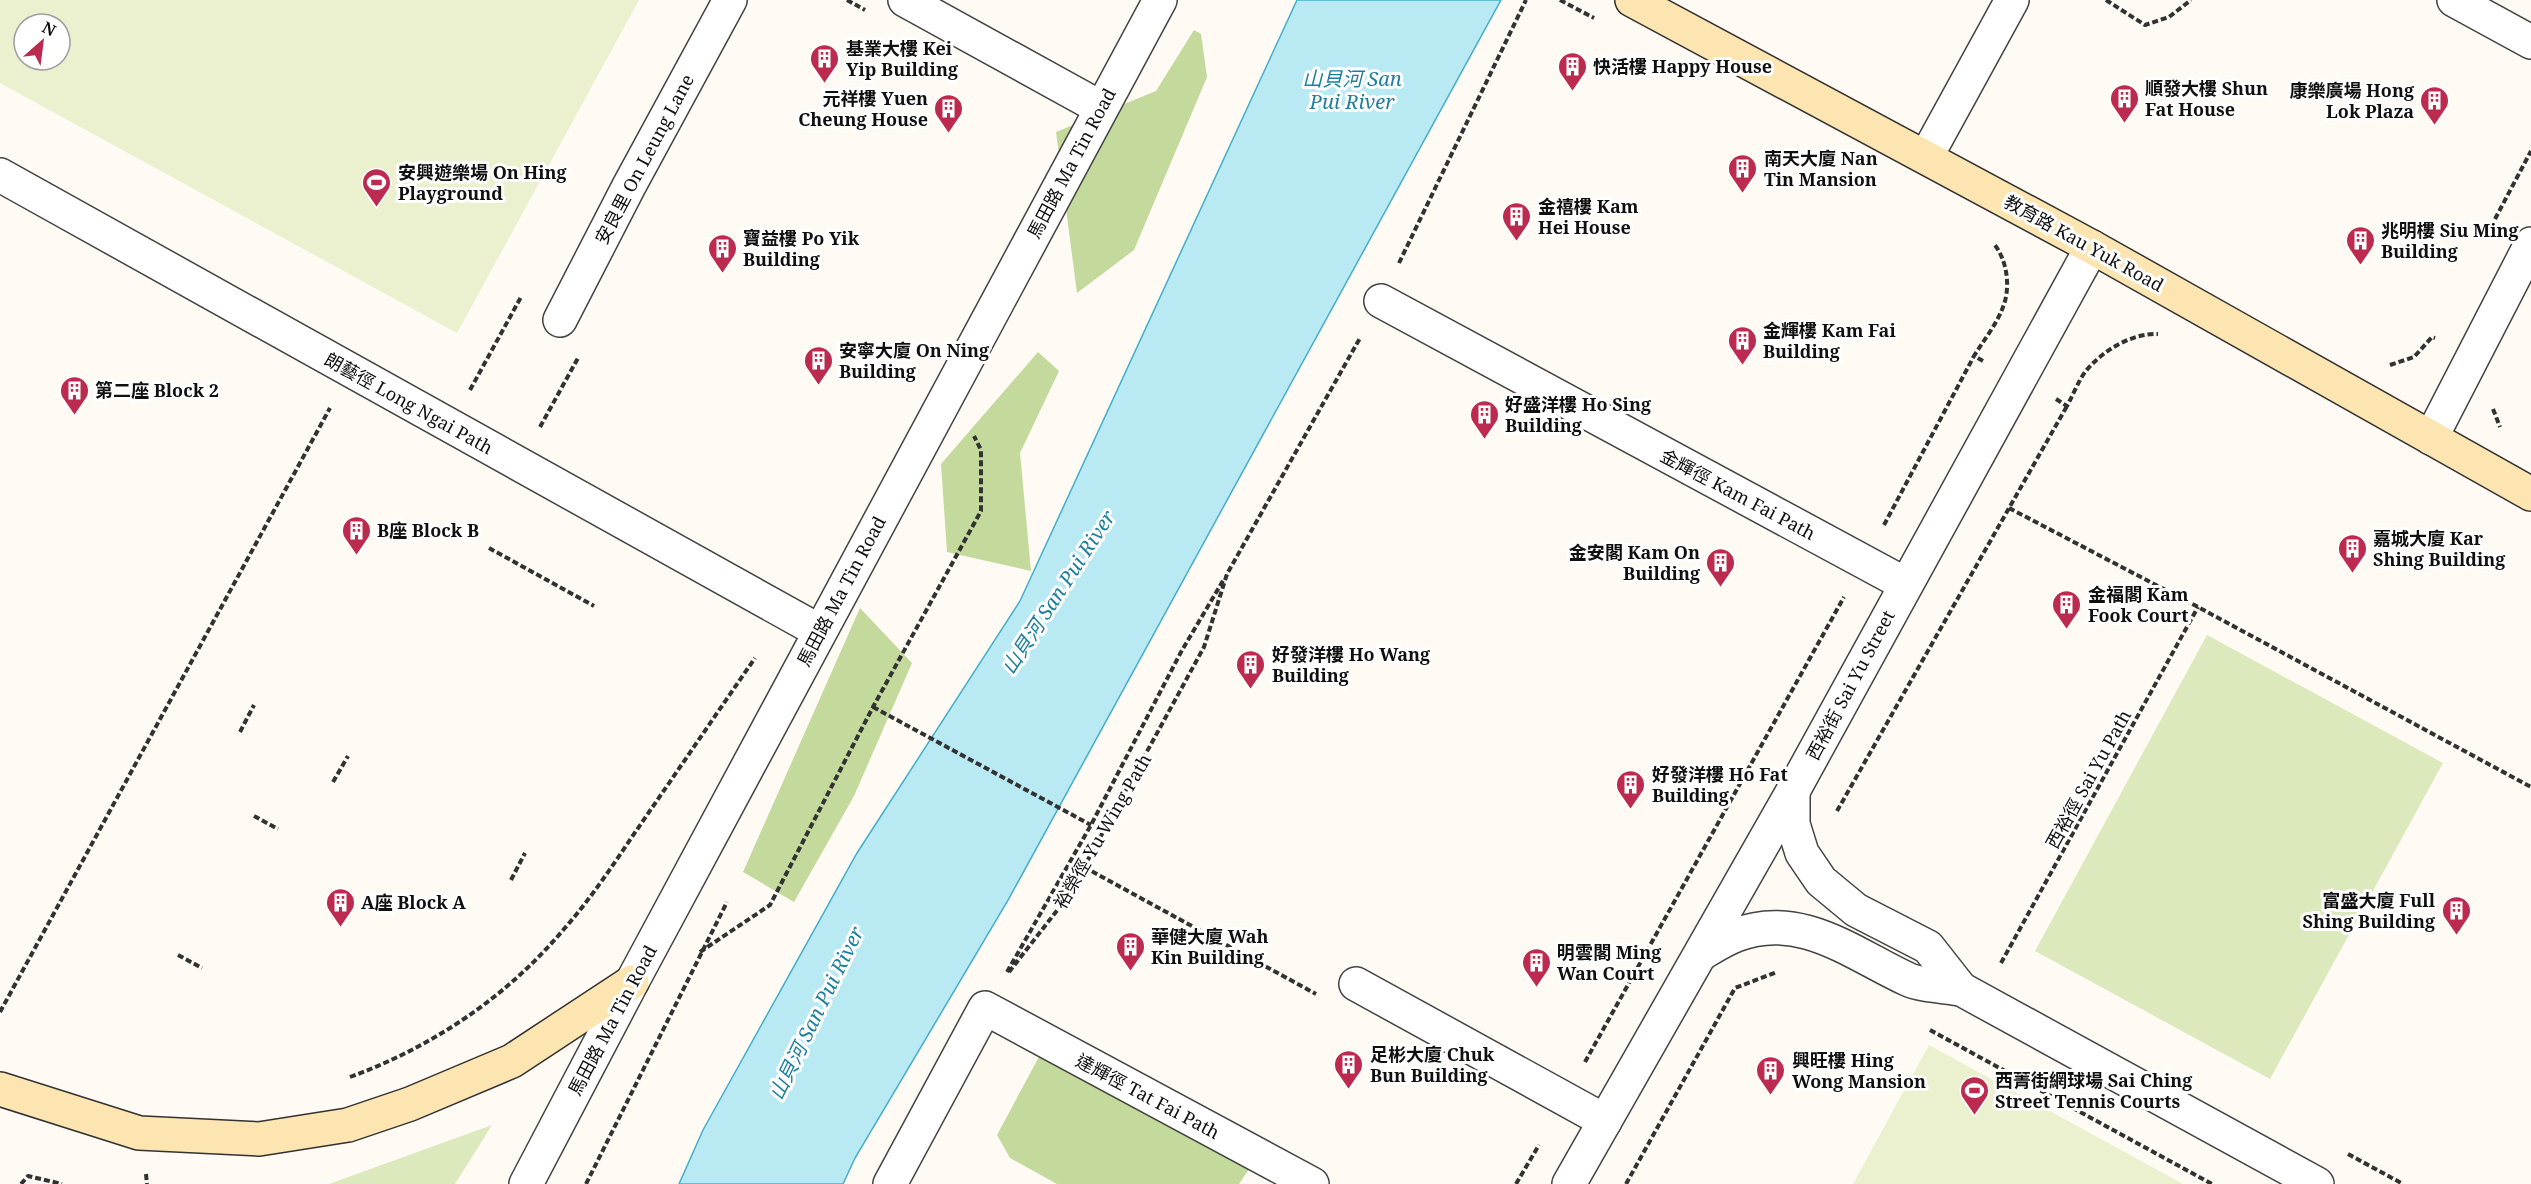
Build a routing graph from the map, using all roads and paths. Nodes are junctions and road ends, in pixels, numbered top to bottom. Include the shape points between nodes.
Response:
1 (730, 0) edge
2 (905, 0) edge
3 (1160, 0) edge
4 (1526, 0) edge
5 (1632, 0) edge
6 (2012, 0) edge
7 (2106, 0) edge
8 (2191, 0) edge
9 (2454, 0) edge
10 (2531, 42) edge
11 (1101, 108) junction
12 (1926, 157) junction
13 (0, 175) edge
14 (2531, 244) edge
15 (2092, 247) junction
16 (1381, 301) junction
17 (560, 320) dead end
18 (1974, 356) dead end
19 (351, 370) junction
20 (2067, 406) dead end
21 (973, 432) dead end
22 (2431, 438) junction
23 (2531, 494) edge
24 (2009, 508) junction
25 (489, 548) dead end
26 (1864, 561) junction
27 (1227, 574) junction
28 (1905, 584) junction
29 (594, 606) dead end
30 (2198, 607) junction
31 (786, 613) junction
32 (819, 632) junction
33 (254, 705) dead end
34 (873, 707) junction
35 (240, 732) dead end
36 (348, 756) dead end
37 (333, 782) dead end
38 (2531, 787) edge
39 (1793, 791) junction
40 (1836, 813) dead end
41 (254, 816) dead end
42 (1091, 825) junction
43 (278, 829) dead end
44 (525, 853) dead end
45 (511, 880) dead end
46 (1704, 952) junction
47 (700, 953) dead end
48 (178, 955) dead end
49 (2000, 964) dead end
50 (202, 968) dead end
51 (1786, 969) dead end
52 (632, 982) junction
53 (1356, 984) dead end
54 (1961, 989) junction
55 (992, 996) junction
56 (0, 1012) edge
57 (1923, 1026) dead end
58 (1585, 1063) dead end
59 (344, 1078) dead end
60 (0, 1089) edge
61 (1605, 1121) junction
62 (1543, 1139) dead end
63 (2299, 1180) edge
64 (21, 1184) edge
65 (62, 1184) edge
66 (526, 1184) edge
67 (890, 1184) edge
68 (1312, 1184) edge
69 (1516, 1184) edge
70 (1569, 1184) edge
71 (1626, 1184) edge
72 (2212, 1184) edge

1 - 17 street, 安良里 On Leung Lane
2 - 11 street
3 - 11 street, 馬田路 Ma Tin Road
4 - 16 path, 裕榮徑 Yu Wing Path
5 - 12 street, 教育路 Kau Yuk Road
6 - 12 street
7 - 8 path via 2145,25 2169,17
9 - 10 street
11 - 32 street, 馬田路 Ma Tin Road
12 - 15 street, 教育路 Kau Yuk Road
13 - 19 street, 朗藝徑 Long Ngai Path
14 - 22 street
15 - 22 street, 教育路 Kau Yuk Road
15 - 28 street, 西裕街 Sai Yu Street
16 - 26 street, 金輝徑 Kam Fai Path
16 - 27 path, 裕榮徑 Yu Wing Path
18 - 26 path
19 - 31 street, 朗藝徑 Long Ngai Path
19 - 56 path
20 - 24 path
21 - 34 path via 981,450 981,511
22 - 23 street, 教育路 Kau Yuk Road
24 - 30 path
24 - 40 path
25 - 29 path
26 - 28 street, 金輝徑 Kam Fai Path
26 - 58 path
27 - 42 path via 1181,652
27 - 55 path, 裕榮徑 Yu Wing Path via 1204,647 1080,875
28 - 39 street, 西裕街 Sai Yu Street
30 - 38 path
30 - 49 path, 西裕徑 Sai Yu Path
31 - 32 street, 朗藝徑 Long Ngai Path
31 - 59 path via 594,892 531,965 457,1024 415,1048
32 - 52 street, 馬田路 Ma Tin Road
33 - 35 path
34 - 42 path
34 - 47 path via 770,905
36 - 37 path
39 - 46 street, 西裕街 Sai Yu Street
39 - 54 street via 1793,824 1802,853 1821,881 1856,910 1928,947
41 - 43 path
42 - 55 path
44 - 45 path
46 - 54 street via 1737,934 1770,927 1806,930 1844,945 1909,981
46 - 61 street, 西裕街 Sai Yu Street
48 - 50 path
51 - 71 path via 1735,988
52 - 60 street via 512,1061 348,1125 259,1140 139,1133
52 - 66 street, 馬田路 Ma Tin Road
53 - 61 street
54 - 63 street
55 - 67 street
55 - 68 street, 達輝徑 Tat Fai Path
57 - 72 path
61 - 70 street, 西裕街 Sai Yu Street
62 - 69 path
64 - 65 path via 28,1176

